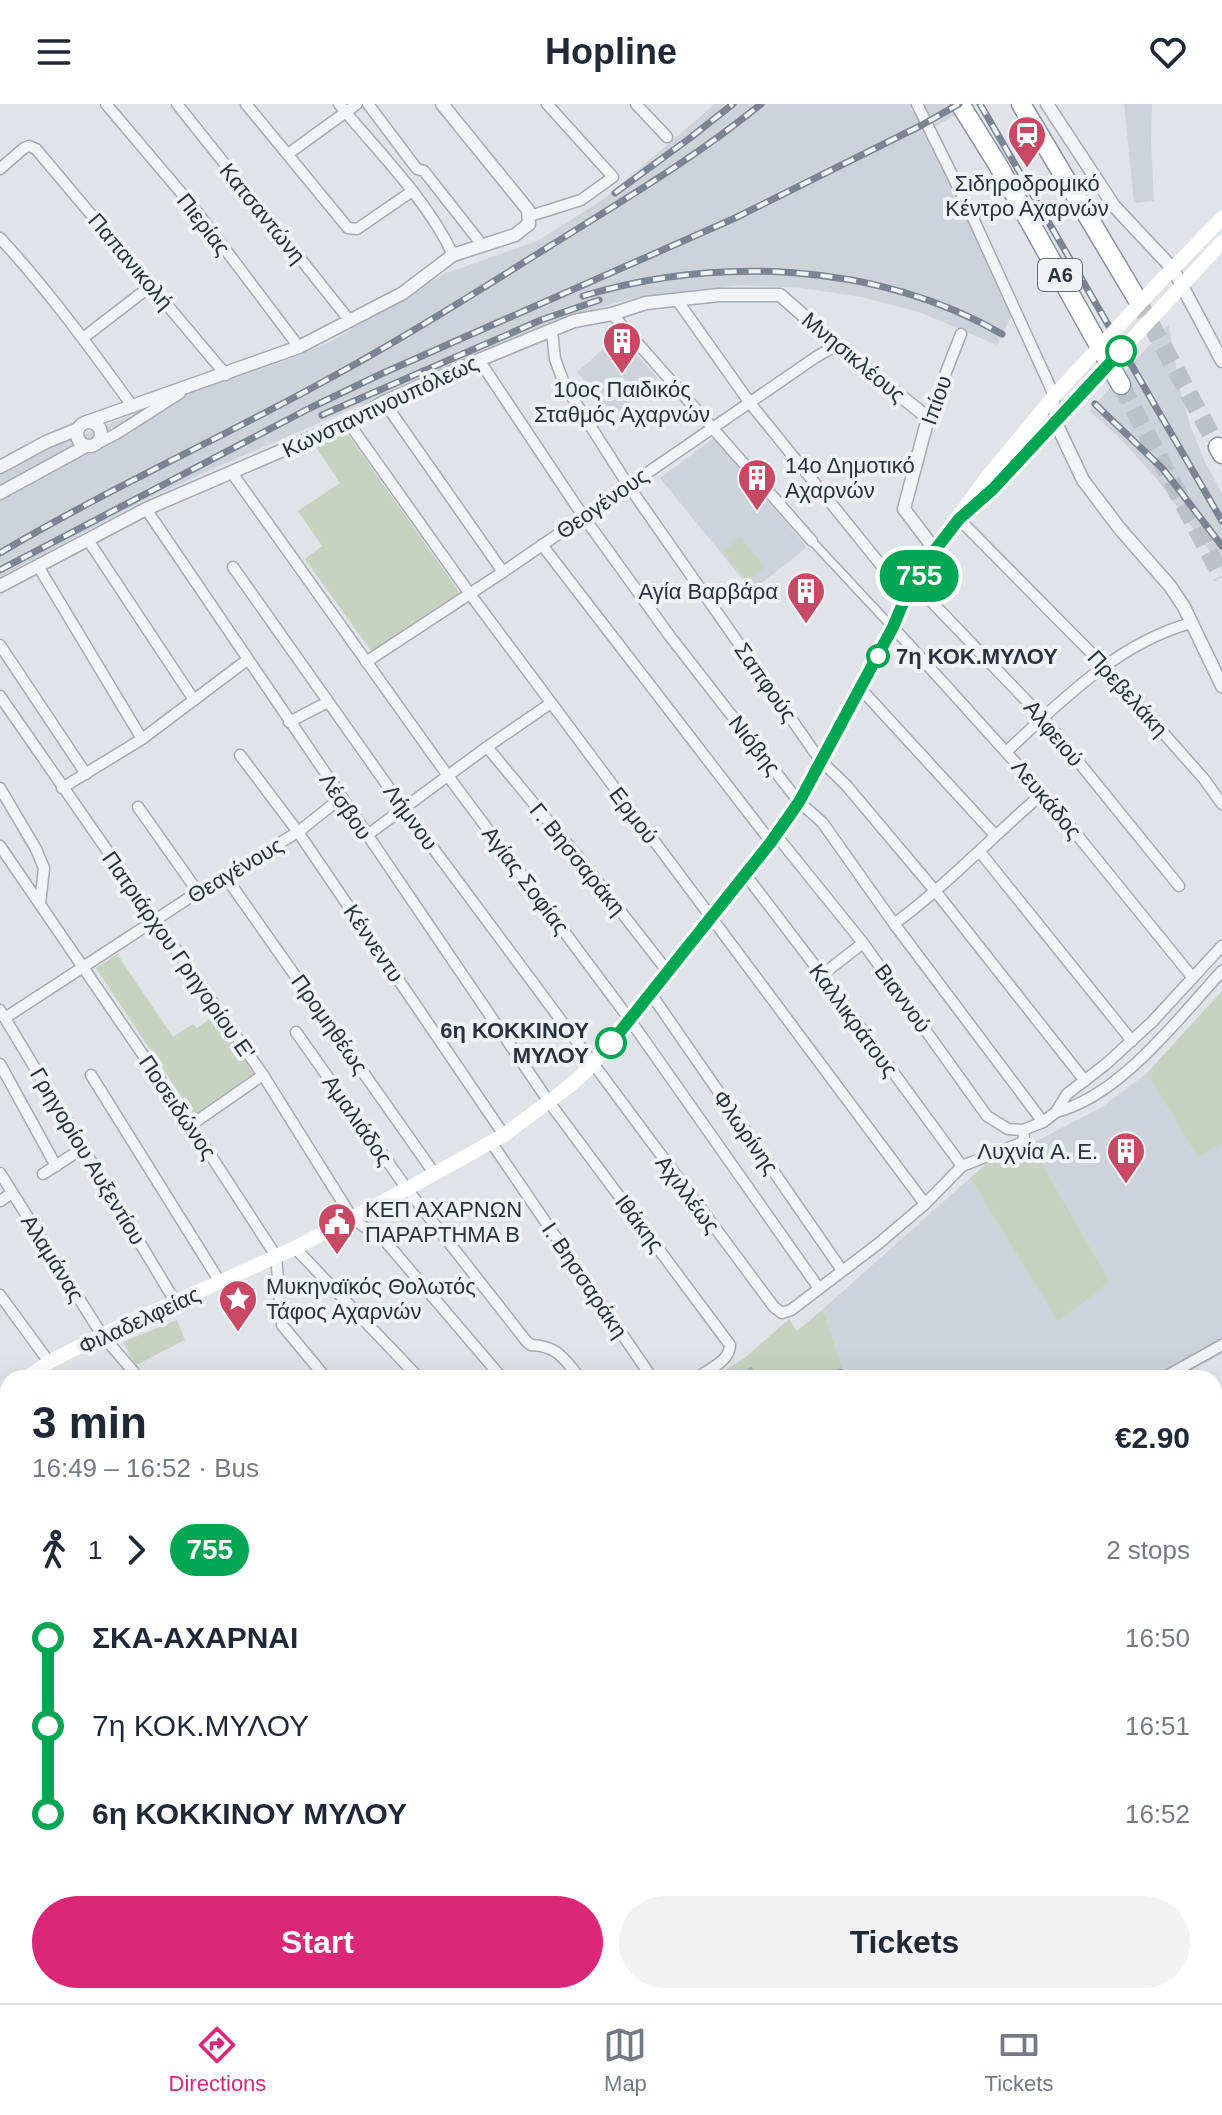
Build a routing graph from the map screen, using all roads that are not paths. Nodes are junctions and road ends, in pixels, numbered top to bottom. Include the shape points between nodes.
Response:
1 (106, 104) edge
2 (177, 104) edge
3 (246, 104) edge
4 (357, 104) edge
5 (368, 104) edge
6 (442, 104) edge
7 (547, 104) edge
8 (636, 104) edge
9 (917, 104) edge
10 (947, 104) edge
11 (960, 104) edge
12 (1021, 104) edge
13 (1047, 104) edge
14 (342, 108) edge
15 (667, 137) dead end
16 (288, 154) junction
17 (998, 165) junction
18 (0, 169) edge
19 (411, 192) junction
20 (530, 216) junction
21 (1222, 218) edge
22 (0, 238) edge
23 (483, 246) junction
24 (1220, 249) edge
25 (453, 255) junction
26 (1173, 269) junction
27 (152, 285) junction
28 (1182, 285) junction
29 (780, 295) joint
30 (1137, 299) tunnel mouth
31 (677, 300) junction
32 (612, 314) junction
33 (350, 321) junction
34 (552, 331) junction
35 (961, 334) dead end
36 (83, 338) junction
37 (837, 345) junction
38 (299, 347) junction
39 (479, 360) junction
40 (1222, 361) edge
41 (226, 375) junction
42 (1121, 385) tunnel mouth
43 (186, 389) junction
44 (1054, 396) junction
45 (384, 402) junction
46 (750, 403) junction
47 (133, 407) junction
48 (928, 418) junction
49 (1055, 421) junction
50 (348, 422) junction
51 (83, 426) junction
52 (712, 428) junction
53 (91, 445) junction
54 (0, 467) edge
55 (232, 473) junction
56 (628, 485) junction
57 (0, 493) edge
58 (146, 509) junction
59 (583, 516) junction
60 (959, 519) junction
61 (88, 540) junction
62 (812, 541) joint
63 (542, 545) junction
64 (935, 550) junction
65 (38, 566) junction
66 (233, 567) dead end
67 (503, 572) junction
68 (0, 586) edge
69 (470, 594) junction
70 (906, 596) junction
71 (1191, 623) junction
72 (893, 627) junction
73 (0, 645) edge
74 (247, 660) junction
75 (366, 662) junction
76 (1105, 667) junction
77 (1222, 686) edge
78 (860, 688) junction
79 (0, 696) edge
80 (194, 700) junction
81 (328, 702) junction
82 (551, 703) junction
83 (1043, 718) junction
84 (289, 722) junction
85 (142, 739) junction
86 (487, 747) junction
87 (1007, 751) junction
88 (240, 755) dead end
89 (820, 760) junction
90 (86, 774) junction
91 (448, 776) junction
92 (0, 788) edge
93 (62, 788) junction
94 (1043, 793) junction
95 (341, 798) junction
96 (799, 802) junction
97 (1222, 804) edge
98 (138, 807) dead end
99 (404, 809) junction
100 (298, 832) junction
101 (995, 835) junction
102 (366, 836) junction
103 (774, 839) junction
104 (0, 846) edge
105 (980, 852) junction
106 (745, 874) junction
107 (225, 876) junction
108 (1179, 886) dead end
109 (198, 892) junction
110 (936, 892) junction
111 (40, 904) junction
112 (710, 917) junction
113 (154, 920) junction
114 (894, 924) junction
115 (863, 943) junction
116 (1222, 946) edge
117 (84, 967) junction
118 (1222, 971) edge
119 (668, 972) junction
120 (822, 975) junction
121 (1193, 978) junction
122 (651, 994) junction
123 (3, 1014) edge
124 (630, 1020) junction
125 (296, 1032) dead end
126 (1132, 1041) junction
127 (0, 1064) edge
128 (592, 1065) junction
129 (91, 1075) dead end
130 (263, 1075) junction
131 (1085, 1081) junction
132 (549, 1102) junction
133 (1056, 1112) junction
134 (1043, 1122) junction
135 (191, 1125) junction
136 (1023, 1130) junction
137 (498, 1138) junction
138 (83, 1148) junction
139 (56, 1166) junction
140 (962, 1166) junction
141 (0, 1173) edge
142 (434, 1173) junction
143 (43, 1174) dead end
144 (407, 1189) junction
145 (12, 1193) junction
146 (0, 1201) edge
147 (925, 1204) junction
148 (353, 1219) junction
149 (295, 1248) junction
150 (276, 1256) junction
151 (841, 1269) junction
152 (220, 1282) junction
153 (818, 1287) junction
154 (0, 1295) edge
155 (176, 1303) junction
156 (102, 1335) junction
157 (1222, 1345) edge
158 (49, 1362) junction
159 (39, 1370) edge
160 (132, 1370) edge
161 (319, 1370) edge
162 (411, 1370) edge
163 (495, 1370) edge
164 (573, 1370) edge
165 (647, 1370) edge
166 (708, 1370) edge
167 (1177, 1370) edge

1 - 38 street, Πιερίας via 194,208
2 - 33 street, Κατσαντώνη
3 - 16 street
4 - 14 street
5 - 23 street
6 - 20 street
7 - 20 street via 613,177 581,200
8 - 15 street
9 - 44 street
10 - 17 highway
11 - 17 highway, Α6
12 - 30 highway, Α6
13 - 26 street via 1114,206
14 - 16 street
14 - 19 street
16 - 19 street via 348,228 357,229
17 - 42 highway, Α6
18 - 27 street, Παπανικολή via 24,148 36,149
19 - 25 street
20 - 23 street via 529,224 515,235
21 - 26 main road, Φιλαδελφείας
22 - 36 street
23 - 25 street
24 - 28 main road, Φιλαδελφείας
25 - 33 street via 403,293
26 - 28 street
26 - 44 main road, Φιλαδελφείας, bridge
27 - 36 street
27 - 41 street, Παπανικολή
28 - 40 street
28 - 49 main road, Φιλαδελφείας, bridge
29 - 31 street, Κωνσταντινουπόλεως
29 - 37 street, Μνησικλέους
31 - 32 street, Κωνσταντινουπόλεως
31 - 46 street, Αλφειού
32 - 34 street, Κωνσταντινουπόλεως
32 - 52 street
33 - 38 street
34 - 39 street, Κωνσταντινουπόλεως
34 - 56 street, Σαπφούς via 565,386
35 - 48 street, Ιπίου
36 - 47 street
37 - 46 street, Θεογένους
37 - 48 street, Μνησικλέους
38 - 41 street
39 - 45 street, Κωνσταντινουπόλεως
39 - 59 street, Νιόβης
41 - 43 street
43 - 47 street
43 - 53 street
44 - 49 street
44 - 60 main road, Φιλαδελφείας
45 - 50 street, Κωνσταντινουπόλεως
45 - 67 street
46 - 52 street, Θεογένους
46 - 70 street, Αλφειού
47 - 51 street
48 - 64 street, Ιπίου via 904,509
49 - 60 main road, Φιλαδελφείας
49 - 71 street via 1083,480 1170,586
50 - 55 street, Κωνσταντινουπόλεως
50 - 69 street, Ερμού
51 - 53 street via 78,439
51 - 53 street via 100,429 100,440
51 - 54 street
52 - 56 street, Θεογένους
52 - 62 street
53 - 57 street
55 - 58 street, Κωνσταντινουπόλεως
55 - 75 street, Αγίας Σοφίας
56 - 59 street, Θεογένους
56 - 89 street, Σαπφούς
58 - 61 street, Κωνσταντινουπόλεως
58 - 74 street, Λέσβου
59 - 63 street, Θεογένους
59 - 96 street, Νιόβης
60 - 64 main road, Φιλαδελφείας
60 - 76 street, Πρεβελάκη
61 - 65 street, Κωνσταντινουπόλεως
61 - 80 street
62 - 72 street
63 - 67 street, Θεογένους
63 - 103 street, Βιαννού
64 - 70 main road, Φιλαδελφείας
65 - 68 street, Κωνσταντινουπόλεως
65 - 85 street
66 - 81 street, Λήμνου
67 - 69 street, Θεογένους
69 - 75 street, Θεογένους
69 - 82 street, Ερμού
70 - 72 main road, Φιλαδελφείας
70 - 83 street, Αλφειού via 928,598
71 - 76 street via 1165,630
71 - 77 street
72 - 78 main road, Φιλαδελφείας
72 - 87 street, Λευκάδος
73 - 90 street
74 - 80 street
74 - 84 street, Λέσβου
75 - 91 street, Αγίας Σοφίας
76 - 83 street
76 - 97 street, Πρεβελάκη
78 - 89 main road, Φιλαδελφείας
78 - 101 street
79 - 93 street, Πατριάρχου Γρηγορίου E'
80 - 85 street
81 - 84 street
81 - 99 street, Λήμνου
82 - 86 street
82 - 112 street, Ερμού
83 - 87 street
83 - 108 street, Αλφειού
84 - 95 street, Λέσβου
85 - 90 street
86 - 91 street
86 - 119 street, Γ. Βησσαράκη
87 - 94 street, Λευκάδος
88 - 100 street, Κέννεντυ
89 - 96 main road, Φιλαδελφείας
89 - 110 street, Σαπφούς
90 - 93 street
91 - 99 street
91 - 124 street, Αγίας Σοφίας
92 - 111 street via 44,868
93 - 113 street, Πατριάρχου Γρηγορίου E'
94 - 101 street
94 - 121 street, Λευκάδος
95 - 100 street, Θεαγένους
95 - 102 street, Λέσβου
96 - 103 main road, Φιλαδελφείας
96 - 114 street, Νιόβης via 822,822
98 - 109 street
99 - 102 street
99 - 128 street, Λήμνου
100 - 107 street, Θεαγένους
100 - 137 street, Κέννεντυ
101 - 105 street
102 - 132 street, Λέσβου
103 - 106 main road, Φιλαδελφείας
103 - 115 street, Βιαννού
104 - 111 street, Ποσειδώνος
105 - 110 street
105 - 126 street
106 - 112 main road, Φιλαδελφείας
106 - 120 street, Καλλικράτους
107 - 109 street, Θεαγένους
107 - 142 street, Προμηθέως
109 - 113 street, Θεαγένους
110 - 114 street
110 - 131 street, Σαπφούς
111 - 117 street, Ποσειδώνος
112 - 119 main road, Φιλαδελφείας
112 - 147 street, Ερμού
113 - 117 street, Θεαγένους
113 - 130 street, Πατριάρχου Γρηγορίου E'
114 - 134 street, Νιόβης
115 - 120 street
115 - 136 street, Βιαννού via 987,1116 1008,1129
116 - 121 street
117 - 123 street, Θεαγένους
117 - 135 street, Ποσειδώνος
118 - 133 street via 1121,1074 1076,1107
119 - 122 main road, Φιλαδελφείας
120 - 140 street, Καλλικράτους
121 - 126 street
122 - 124 main road, Φιλαδελφείας
122 - 151 street, Φλωρίνης
123 - 138 street, Γρηγορίου Αυξεντίου
124 - 128 main road, Φιλαδελφείας
124 - 153 street, Αγίας Σοφίας
125 - 144 street, Αμαλιάδος
126 - 131 street
127 - 139 street
128 - 132 main road, Φιλαδελφείας
128 - 153 street, Αχιλλέως via 774,1307 782,1313 791,1310
129 - 152 street
130 - 135 street
130 - 148 street, Πατριάρχου Γρηγορίου E'
131 - 133 street via 1067,1094
132 - 137 main road, Φιλαδελφείας
132 - 166 street, Ιθάκης via 730,1345 727,1357
133 - 134 street
134 - 136 street
135 - 150 street, Ποσειδώνος
136 - 140 street via 1021,1143
137 - 142 main road, Φιλαδελφείας
137 - 165 street, Ι. Βησσαράκη
138 - 139 street
138 - 155 street, Γρηγορίου Αυξεντίου
139 - 143 street
140 - 147 street
141 - 145 street, Αλαμάνας
142 - 144 main road, Φιλαδελφείας
144 - 148 main road, Φιλαδελφείας
144 - 164 street, Αμαλιάδος via 527,1342 554,1349
145 - 146 street
145 - 156 street, Αλαμάνας
147 - 151 street
148 - 149 main road, Φιλαδελφείας
148 - 163 street via 386,1242
149 - 150 main road, Φιλαδελφείας
149 - 162 street
150 - 152 main road, Φιλαδελφείας
150 - 161 street, Ποσειδώνος via 282,1325
151 - 153 street
152 - 155 main road, Φιλαδελφείας
154 - 158 street
155 - 156 main road, Φιλαδελφείας
156 - 158 main road, Φιλαδελφείας
156 - 160 street, Αλαμάνας
157 - 167 street
158 - 159 main road, Φιλαδελφείας

